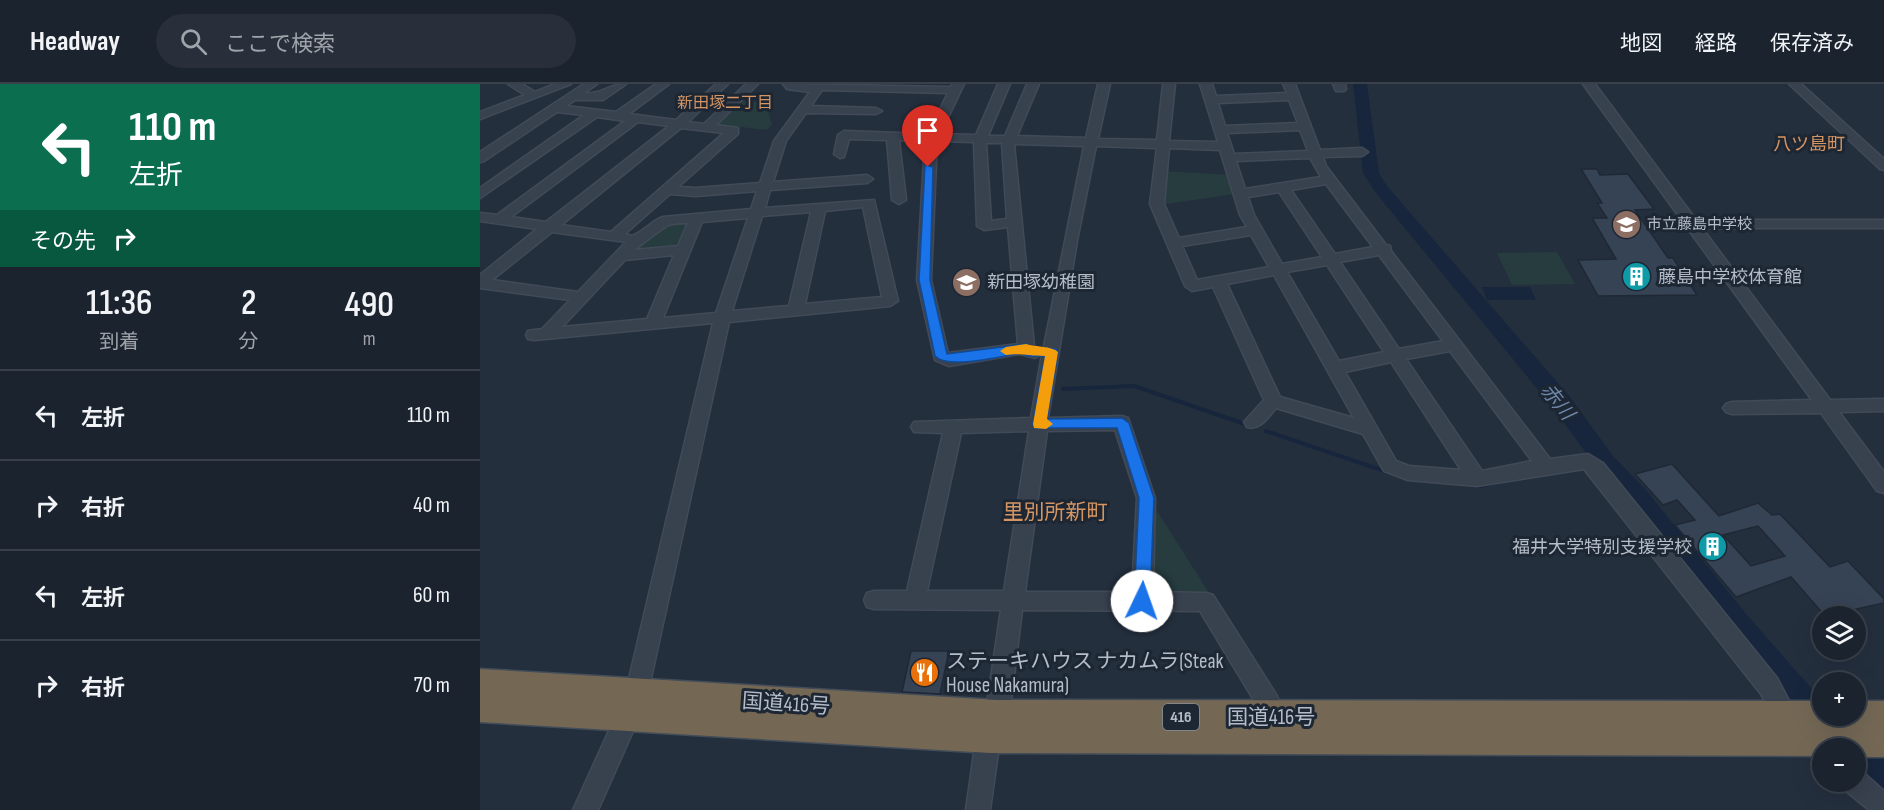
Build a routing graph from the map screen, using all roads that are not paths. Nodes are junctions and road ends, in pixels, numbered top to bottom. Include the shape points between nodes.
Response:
1 (514, 84) edge
2 (565, 84) edge
3 (591, 84) edge
4 (620, 84) edge
5 (663, 84) edge
6 (722, 84) edge
7 (752, 84) edge
8 (789, 84) edge
9 (1004, 84) edge
10 (1033, 84) edge
11 (1104, 84) edge
12 (1169, 84) edge
13 (1206, 84) edge
14 (1289, 84) edge
15 (1589, 84) edge
16 (1795, 84) edge
17 (819, 87) edge
18 (892, 87) edge
19 (957, 87) edge
20 (534, 96) junction
21 (573, 96) junction
22 (1293, 96) junction
23 (1212, 100) junction
24 (555, 108) junction
25 (803, 109) junction
26 (876, 111) junction
27 (483, 112) edge
28 (595, 113) junction
29 (620, 116) junction
30 (636, 118) junction
31 (680, 123) junction
32 (1305, 126) junction
33 (707, 127) junction
34 (860, 135) junction
35 (893, 136) junction
36 (933, 137) junction
37 (980, 139) junction
38 (1012, 140) junction
39 (1090, 143) junction
40 (1163, 144) junction
41 (1226, 145) junction
42 (1362, 152) dead end
43 (840, 154) dead end
44 (480, 158) edge
45 (1884, 166) edge
46 (1321, 167) junction
47 (867, 179) dead end
48 (764, 187) junction
49 (1283, 188) junction
50 (669, 190) junction
51 (480, 194) edge
52 (1241, 194) junction
53 (899, 200) dead end
54 (819, 208) junction
55 (756, 213) junction
56 (480, 217) edge
57 (697, 218) junction
58 (500, 220) junction
59 (1014, 222) junction
60 (1691, 224) junction
61 (1884, 224) edge
62 (549, 227) junction
63 (1256, 230) junction
64 (614, 236) junction
65 (637, 239) junction
66 (1174, 243) junction
67 (1384, 249) junction
68 (684, 250) junction
69 (621, 256) junction
70 (1331, 260) junction
71 (1278, 269) junction
72 (1218, 281) junction
73 (480, 283) edge
74 (582, 297) junction
75 (796, 310) junction
76 (722, 318) junction
77 (653, 324) junction
78 (1455, 344) junction
79 (1026, 348) junction
80 (1052, 352) junction
81 (1395, 356) junction
82 (1334, 368) junction
83 (1274, 401) junction
84 (1826, 405) junction
85 (1884, 405) edge
86 (1732, 408) dead end
87 (1253, 422) dead end
88 (1039, 424) junction
89 (953, 426) junction
90 (920, 427) dead end
91 (1369, 429) junction
92 (1540, 467) junction
93 (1477, 479) junction
94 (1884, 486) edge
95 (874, 600) dead end
96 (915, 600) junction
97 (1014, 600) junction
98 (1142, 601) junction
99 (480, 685) edge
100 (480, 705) edge
101 (631, 705) junction
102 (1884, 718) edge
103 (994, 726) junction
104 (1270, 728) junction
105 (1807, 731) edge
106 (1884, 739) edge
107 (1866, 792) edge
108 (1884, 807) edge
109 (585, 810) edge
110 (978, 810) edge

1 - 20 street
2 - 20 street
3 - 21 street
4 - 21 street via 599,98
5 - 29 street
6 - 31 street
7 - 33 street
8 - 17 street
9 - 37 street
10 - 38 street
11 - 39 street
12 - 40 street
13 - 23 street
14 - 22 street
15 - 60 street
16 - 45 street
17 - 18 street
17 - 25 street
18 - 19 street
18 - 26 street
19 - 36 street
20 - 27 street
21 - 24 street
22 - 23 street
22 - 32 street
23 - 41 street
24 - 28 street
24 - 44 street
25 - 26 street
25 - 48 street via 780,141
26 - 34 street
28 - 29 street
28 - 51 street
29 - 30 street
30 - 31 street
30 - 58 street
31 - 33 street
31 - 62 street
32 - 41 street
32 - 46 street
33 - 50 street via 734,132
34 - 35 street
34 - 43 street via 844,135
35 - 36 street
35 - 53 street
36 - 37 street
36 - 79 street via 929,145 924,280 941,356 949,360
37 - 38 street
37 - 59 street via 984,226
38 - 39 street
38 - 59 street via 1007,146
39 - 40 street
39 - 80 street
40 - 41 street
40 - 66 street via 1157,204
41 - 46 street
41 - 52 street
42 - 46 street
46 - 49 street
46 - 67 street
47 - 48 street
48 - 50 street
48 - 55 street
49 - 52 street
49 - 70 street
50 - 64 street
52 - 63 street
54 - 55 street
54 - 75 street
54 - 75 street via 869,203 890,301
55 - 57 street
55 - 76 street
56 - 58 street
57 - 65 street via 663,221
57 - 68 street
58 - 62 street
59 - 79 street
60 - 61 street
60 - 84 street
62 - 64 street
62 - 73 street
63 - 66 street
63 - 71 street
64 - 65 street
65 - 69 street
66 - 72 street via 1192,286
67 - 70 street
67 - 78 street
68 - 69 street
68 - 77 street
69 - 74 street
70 - 71 street
70 - 81 street
71 - 72 street
71 - 82 street
72 - 83 street
73 - 74 street
74 - 77 street via 540,334
75 - 76 street
76 - 77 street
76 - 101 street
78 - 81 street
78 - 92 street via 1542,461
79 - 80 street via 1027,352
80 - 88 street
81 - 82 street
81 - 93 street
82 - 91 street
83 - 87 street
83 - 91 street
84 - 85 street
84 - 86 street
84 - 94 street
88 - 89 street
88 - 97 street
88 - 98 street via 1122,423 1146,498
89 - 90 street
89 - 96 street
91 - 93 street via 1390,466 1408,473
92 - 93 street
92 - 105 street via 1588,461 1596,468
95 - 96 street
96 - 97 street
97 - 98 street
97 - 103 street
98 - 104 street via 1206,602 1269,704
99 - 101 highway, 国道416号 / 416
100 - 101 highway, 国道416号 / 416
101 - 103 highway, 国道416号 / 416
101 - 109 street
102 - 105 highway, 国道416号 / 416
103 - 104 highway, 国道416号 / 416
103 - 110 street
104 - 105 highway, 国道416号 / 416
105 - 106 highway, 国道416号 / 416
107 - 108 street

